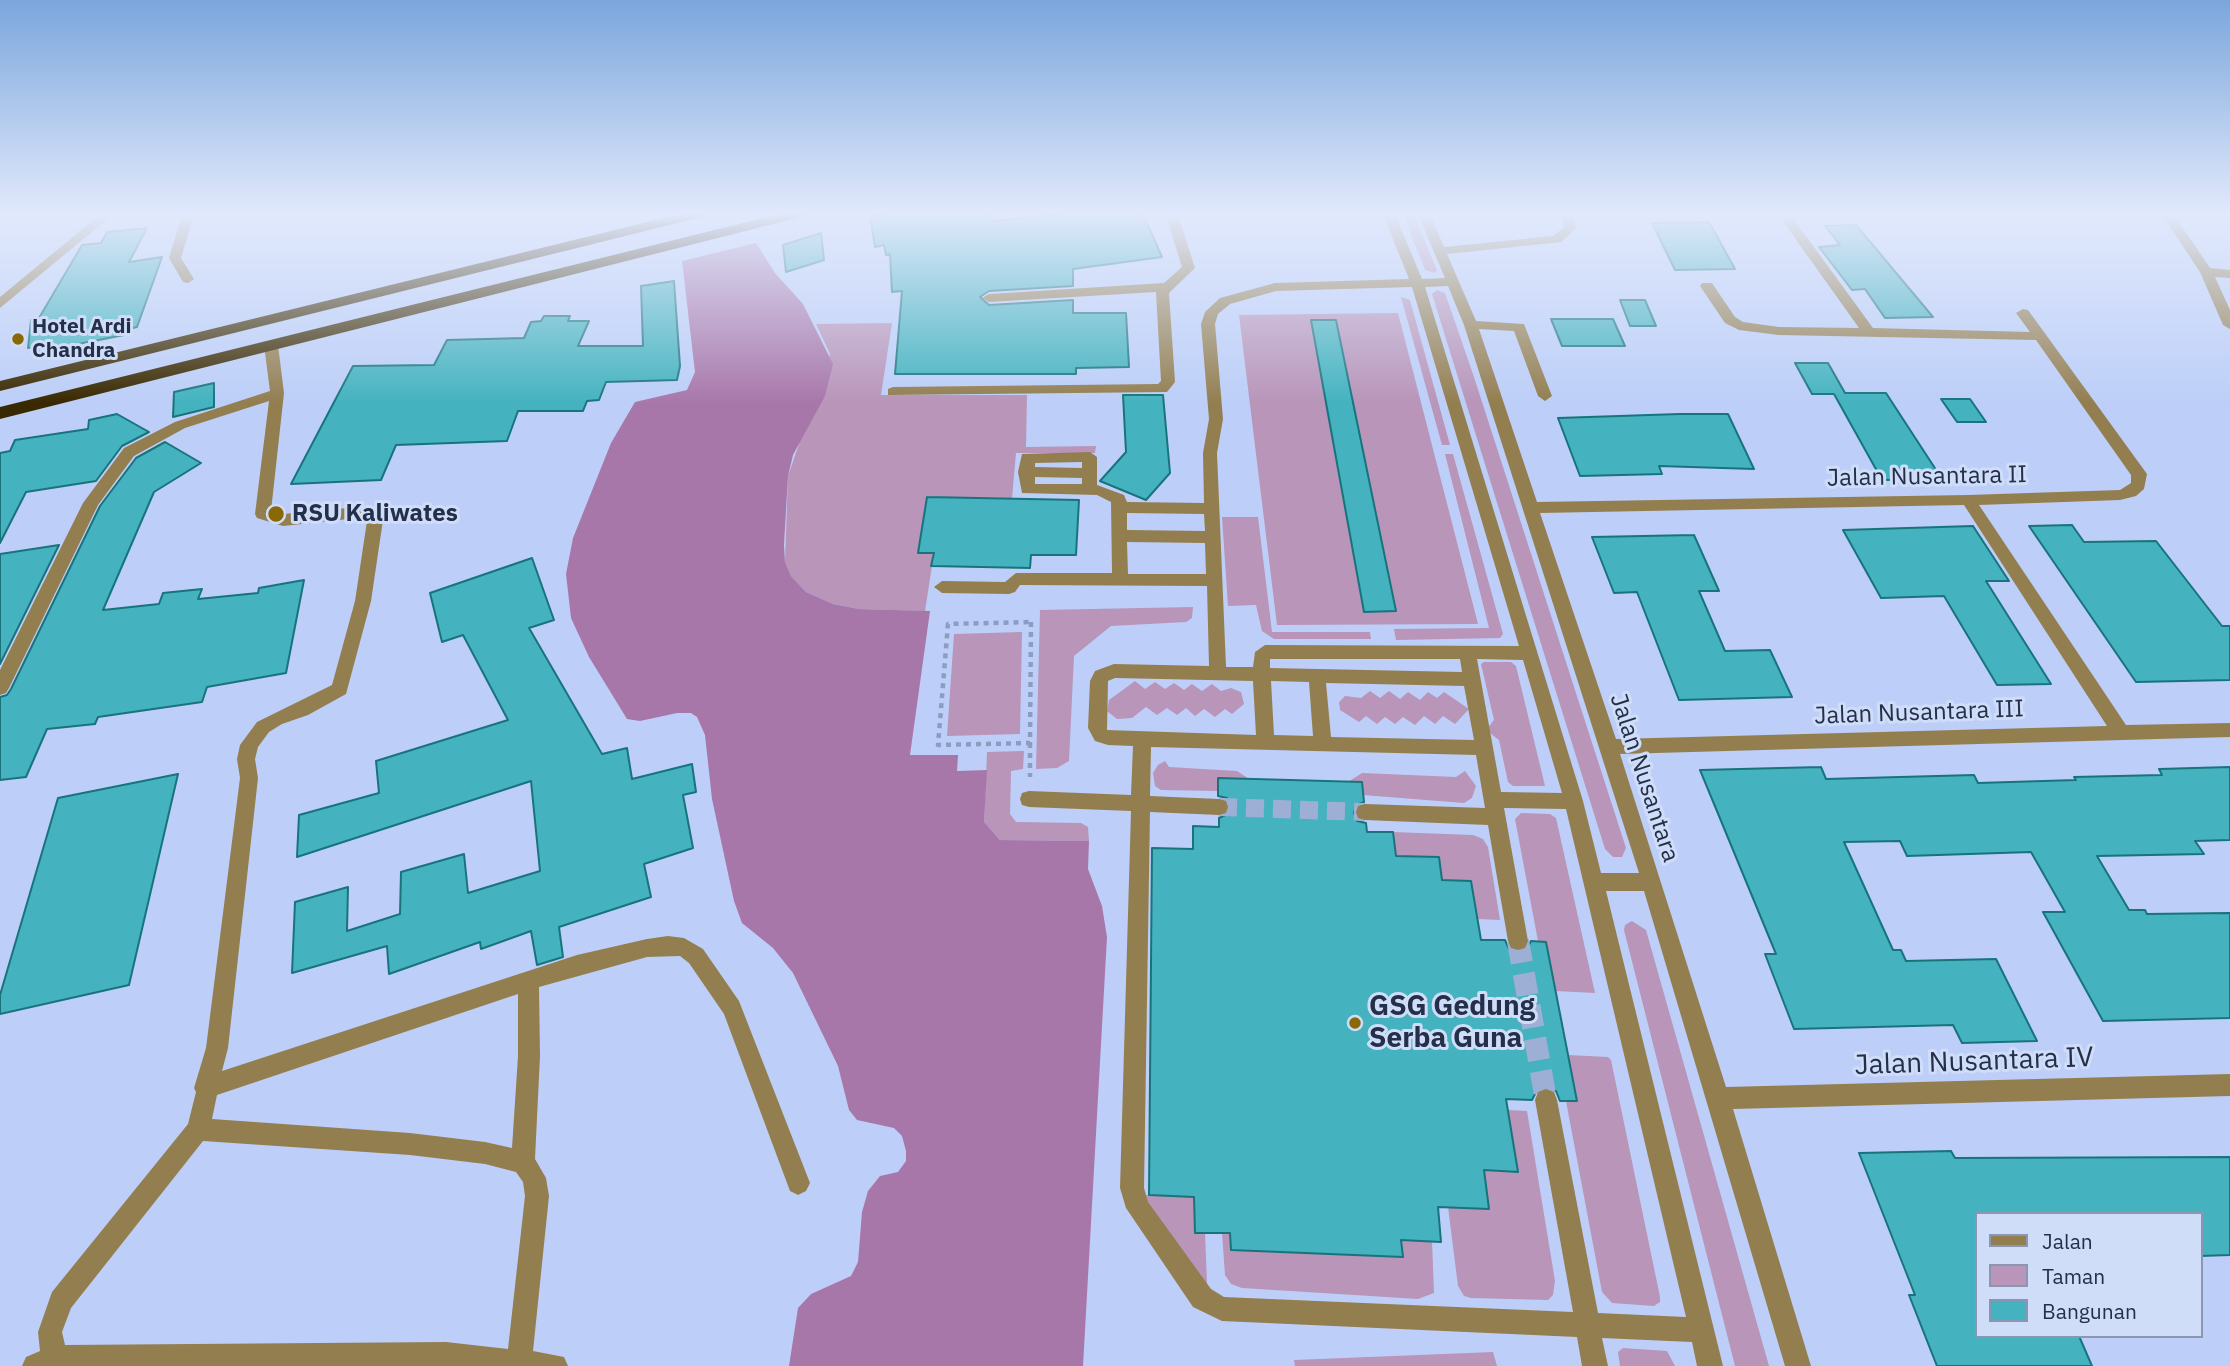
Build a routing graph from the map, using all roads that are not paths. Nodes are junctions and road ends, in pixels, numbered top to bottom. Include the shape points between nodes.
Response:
1 (33, 276) edge
2 (186, 276) edge
3 (446, 276) edge
4 (462, 276) edge
5 (549, 276) edge
6 (1183, 276) edge
7 (1414, 276) edge
8 (1451, 276) edge
9 (1828, 276) edge
10 (2208, 276) edge
11 (188, 279) dead end
12 (1454, 282) junction
13 (1417, 283) junction
14 (1707, 286) dead end
15 (1165, 287) junction
16 (468, 296) junction
17 (989, 298) dead end
18 (0, 303) edge
19 (2023, 313) dead end
20 (1471, 326) junction
21 (2230, 326) edge
22 (1868, 332) junction
23 (2040, 336) junction
24 (271, 345) junction
25 (0, 386) edge
26 (893, 392) dead end
27 (277, 393) junction
28 (1545, 396) dead end
29 (0, 413) edge
30 (1089, 490) junction
31 (1968, 500) junction
32 (1121, 507) junction
33 (1531, 508) junction
34 (1212, 509) junction
35 (1121, 536) junction
36 (1214, 537) junction
37 (1121, 580) junction
38 (1215, 580) junction
39 (942, 587) dead end
40 (1467, 652) junction
41 (1529, 653) junction
42 (1218, 674) junction
43 (1262, 674) junction
44 (1317, 675) junction
45 (1472, 679) junction
46 (0, 688) edge
47 (2230, 730) edge
48 (2121, 732) junction
49 (1142, 738) junction
50 (1265, 742) junction
51 (1322, 743) junction
52 (1609, 747) junction
53 (1484, 748) junction
54 (1030, 799) road end
55 (1574, 801) junction
56 (1140, 804) junction
57 (1219, 807) tunnel mouth
58 (1495, 808) junction
59 (1365, 812) tunnel mouth
60 (1595, 882) junction
61 (1652, 882) junction
62 (1518, 941) tunnel mouth
63 (528, 982) junction
64 (2230, 1085) edge
65 (205, 1088) junction
66 (1719, 1098) junction
67 (1546, 1100) tunnel mouth
68 (198, 1129) junction
69 (523, 1162) junction
70 (798, 1183) dead end
71 (1587, 1324) junction
72 (1702, 1330) junction
73 (45, 1362) edge
74 (519, 1362) junction
75 (555, 1366) edge
76 (1595, 1366) edge
77 (1710, 1366) edge
78 (1798, 1366) edge

1 - 18 street
2 - 11 street
3 - 25 highway
4 - 16 highway
5 - 16 highway
6 - 15 street
7 - 13 street
8 - 12 street, Jalan Nusantara
9 - 22 street
10 - 21 street
12 - 13 street
12 - 20 street, Jalan Nusantara
13 - 34 street via 1275,287 1216,306 1209,324 1216,419 1210,443
13 - 41 street
14 - 22 street via 1739,326
15 - 17 street
15 - 26 street via 1168,382 1162,389
16 - 24 highway
19 - 23 street
20 - 28 street via 1519,327
20 - 33 street, Jalan Nusantara
22 - 23 street
23 - 31 street, Jalan Nusantara II via 2138,474 2140,485 2120,495
24 - 27 street
24 - 29 highway
27 - 46 street via 180,425 129,452 91,503
27 - 65 street via 263,514 283,520 359,512 375,520 363,601 343,685 330,697 263,727 249,745 217,1048
30 - 30 street via 1088,457 1030,456 1028,489
30 - 32 street via 1117,498
31 - 33 street, Jalan Nusantara II
31 - 48 street
32 - 34 street
32 - 35 street
33 - 52 street, Jalan Nusantara
34 - 36 street
35 - 36 street
35 - 37 street
36 - 38 street
37 - 38 street
37 - 39 street via 1016,579 1009,588
38 - 42 street
40 - 41 street
40 - 43 street via 1268,651 1261,657
40 - 45 street
41 - 55 street
42 - 43 street
42 - 49 street via 1114,671 1101,676 1098,733 1108,738
43 - 44 street
43 - 50 street
44 - 45 street
44 - 51 street
45 - 53 street
47 - 48 street, Jalan Nusantara III
48 - 52 street, Jalan Nusantara III
49 - 50 street
49 - 56 street
50 - 51 street
51 - 53 street
52 - 61 street, Jalan Nusantara
53 - 58 street
54 - 56 street
55 - 58 street
55 - 60 street
56 - 57 street
56 - 71 street via 1132,1188 1138,1208 1193,1289 1211,1306 1222,1309
58 - 59 street
58 - 62 street
60 - 61 street
60 - 72 street
61 - 66 street, Jalan Nusantara
63 - 65 street
63 - 69 street
63 - 70 street via 577,965 658,947 684,947 696,956 732,1008
64 - 66 street, Jalan Nusantara IV
65 - 68 street
66 - 78 street, Jalan Nusantara
67 - 71 street
68 - 69 street via 410,1144
68 - 73 street via 61,1301
69 - 74 street via 534,1178 537,1196
71 - 72 street
71 - 76 street
72 - 77 street
73 - 74 street via 446,1355
74 - 75 street

